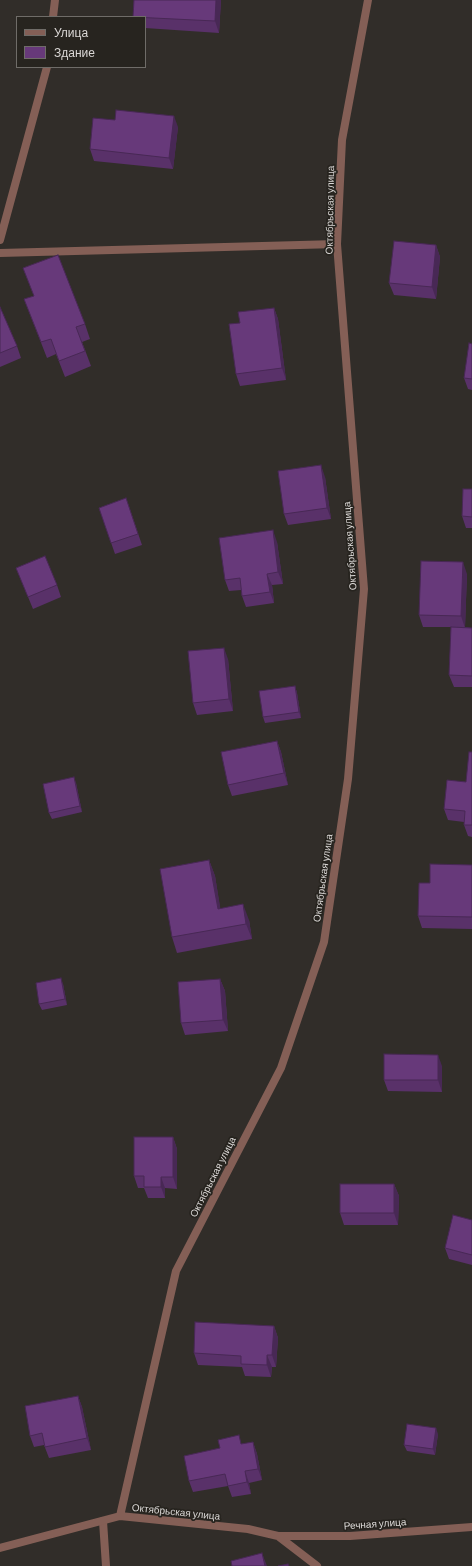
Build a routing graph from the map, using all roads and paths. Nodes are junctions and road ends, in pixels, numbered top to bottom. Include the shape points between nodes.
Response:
1 (54, 0) edge
2 (368, 0) edge
3 (53, 16) edge
4 (47, 68) edge
5 (0, 240) edge
6 (338, 244) junction
7 (0, 253) edge
8 (120, 1516) junction
9 (103, 1521) junction
10 (472, 1527) edge
11 (278, 1536) junction
12 (0, 1548) edge
13 (106, 1566) edge
14 (317, 1566) edge

1 - 3 street
2 - 6 street, Октябрьская улица via 342,140
4 - 5 street
6 - 7 street
6 - 8 street, Октябрьская улица via 364,589 348,778 324,942 281,1068 176,1271
8 - 9 street
8 - 11 street, Октябрьская улица via 248,1529
9 - 12 street
9 - 13 street
10 - 11 street, Речная улица via 350,1536
11 - 14 street, Октябрьская улица

